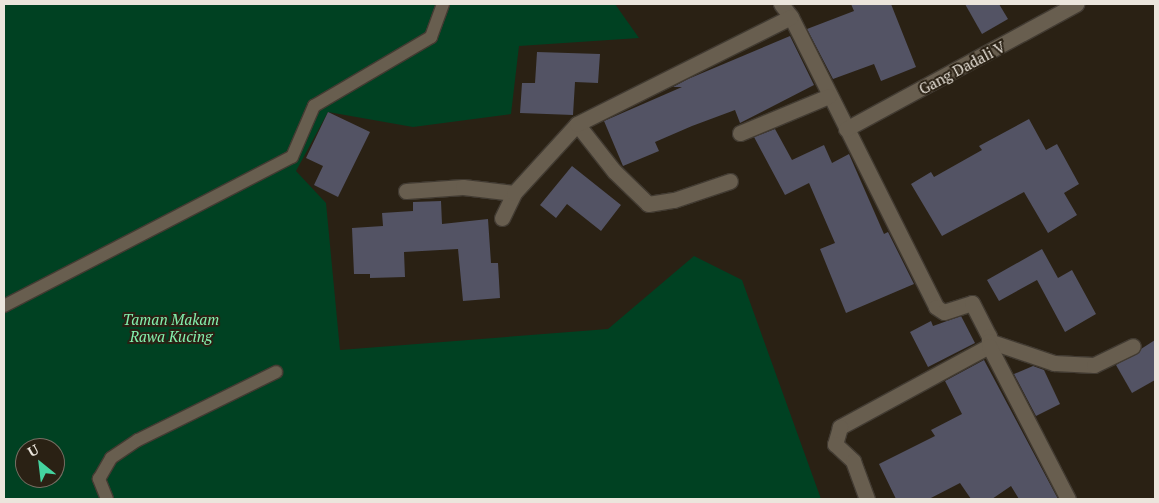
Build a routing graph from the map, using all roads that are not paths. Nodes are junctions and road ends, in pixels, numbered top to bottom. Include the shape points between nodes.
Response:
1 (443, 4) edge
2 (781, 4) edge
3 (1076, 4) edge
4 (791, 17) junction
5 (829, 96) junction
6 (577, 124) junction
7 (846, 129) junction
8 (740, 132) dead end
9 (730, 181) dead end
10 (406, 191) dead end
11 (514, 193) junction
12 (502, 218) dead end
13 (4, 306) edge
14 (989, 344) junction
15 (1133, 346) dead end
16 (276, 372) dead end
17 (108, 499) edge
18 (867, 499) edge
19 (1068, 499) edge

1 - 13 lane via 431,37 314,106 292,157
2 - 4 street
3 - 7 street, Gang Dadali V
4 - 5 street
4 - 6 street
5 - 7 street
5 - 8 street
6 - 9 street via 614,171 648,204 674,200
6 - 11 street
7 - 14 street via 936,307 944,312 972,304
10 - 11 street via 462,187
11 - 12 street
14 - 15 street via 1054,363 1086,364 1094,364
14 - 18 street via 840,427 835,444 853,461
14 - 19 street
16 - 17 lane via 138,440 111,458 99,479

